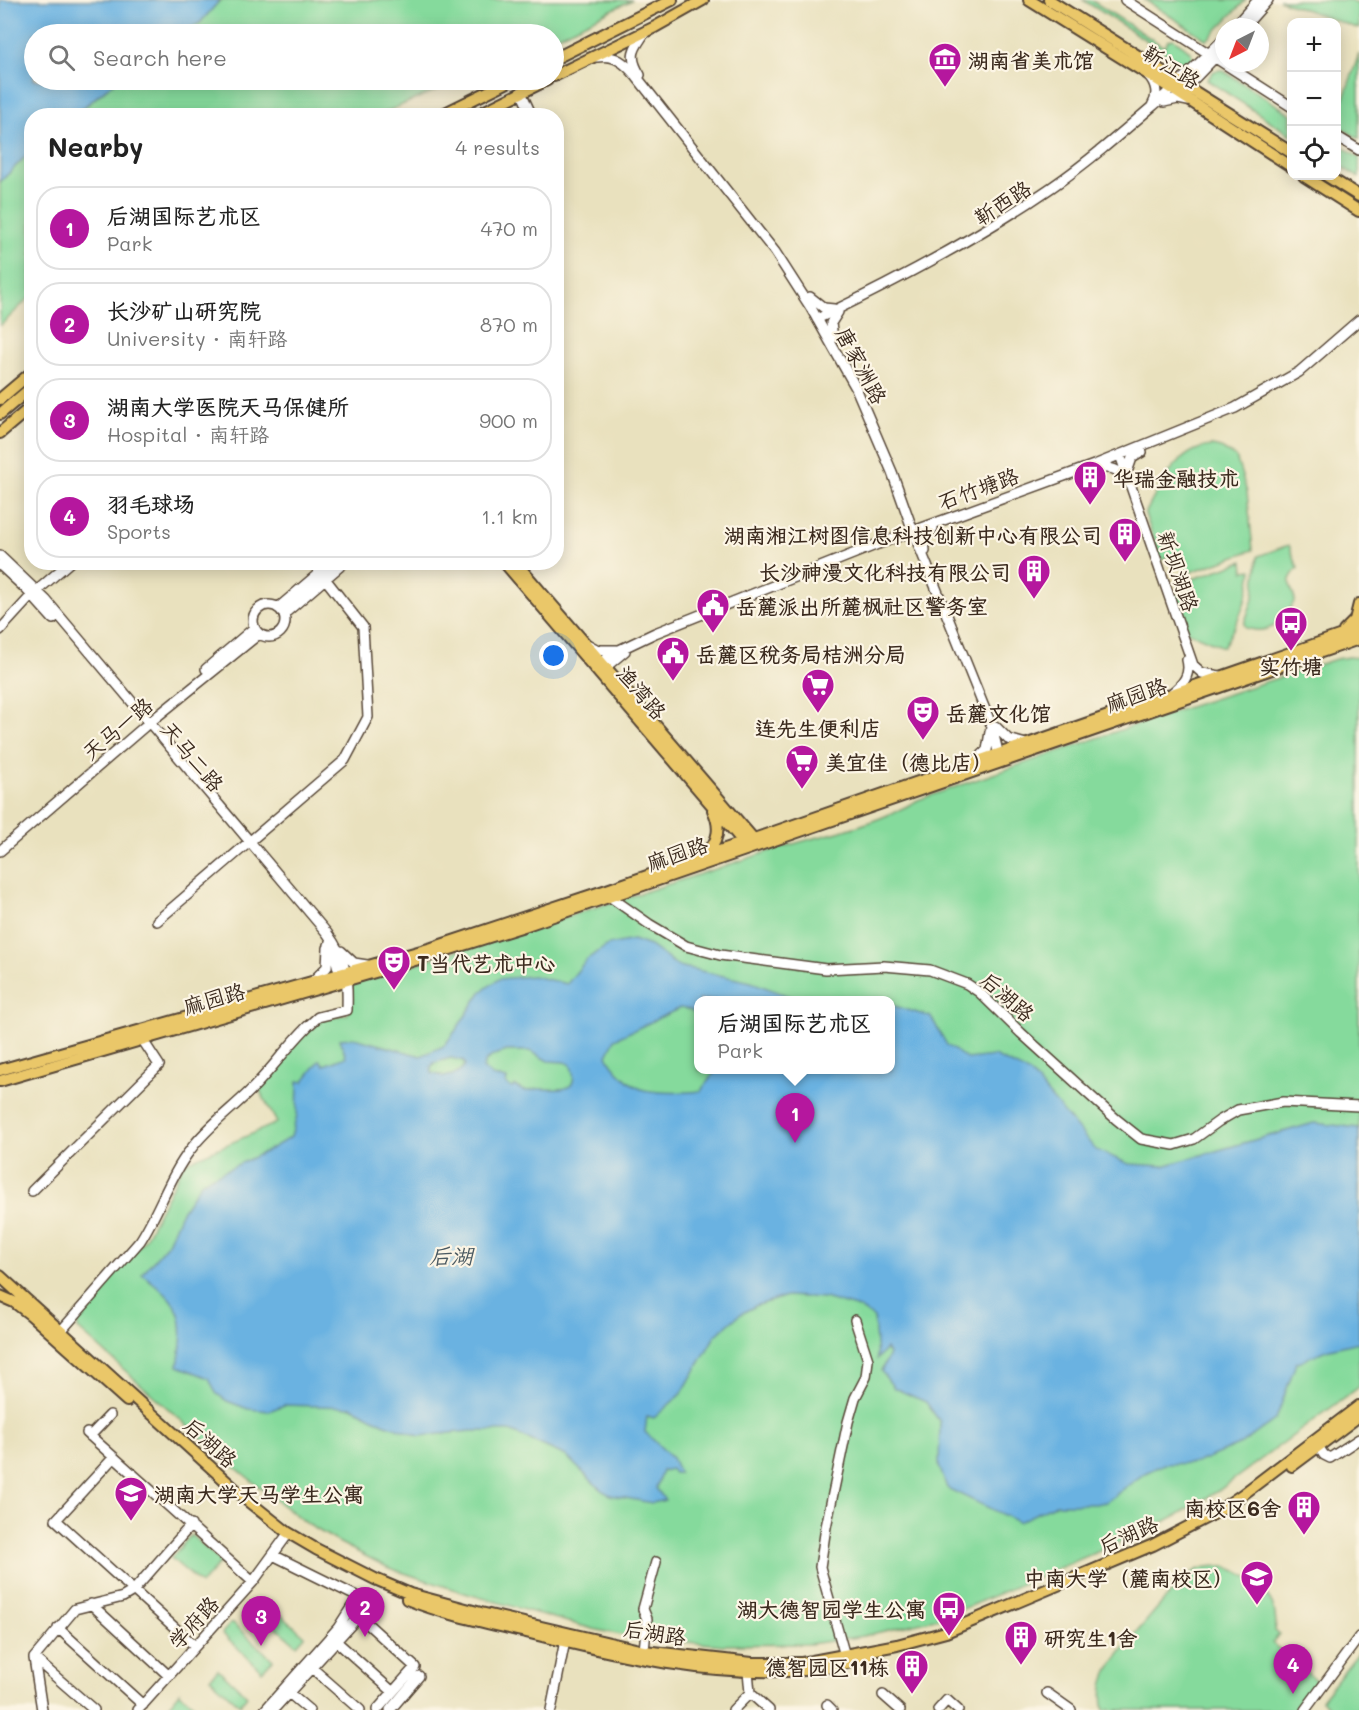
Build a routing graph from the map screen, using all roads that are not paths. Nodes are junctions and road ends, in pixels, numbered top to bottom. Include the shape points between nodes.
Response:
1 (672, 0) edge
2 (703, 0) edge
3 (1029, 0) edge
4 (1050, 0) edge
5 (1125, 0) edge
6 (1132, 0) edge
7 (1258, 0) edge
8 (1268, 0) edge
9 (1242, 18) edge
10 (1252, 18) edge
11 (646, 30) junction
12 (564, 54) edge
13 (1215, 56) edge
14 (591, 57) junction
15 (564, 71) edge
16 (1144, 71) junction
17 (1240, 72) edge
18 (1242, 72) edge
19 (1179, 87) junction
20 (492, 90) edge
21 (525, 90) edge
22 (521, 92) junction
23 (1164, 102) junction
24 (1287, 102) edge
25 (1287, 102) edge
26 (1195, 104) junction
27 (455, 108) edge
28 (490, 108) edge
29 (528, 108) edge
30 (1151, 108) junction
31 (1341, 137) edge
32 (1359, 148) edge
33 (1287, 150) edge
34 (1287, 164) edge
35 (1310, 180) edge
36 (1333, 180) edge
37 (1359, 196) edge
38 (1359, 210) edge
39 (810, 297) junction
40 (837, 311) junction
41 (820, 320) junction
42 (1359, 321) edge
43 (1359, 328) edge
44 (833, 338) junction
45 (24, 379) edge
46 (24, 394) edge
47 (0, 399) edge
48 (24, 413) edge
49 (0, 414) edge
50 (0, 433) edge
51 (1142, 452) junction
52 (1119, 458) junction
53 (1099, 469) junction
54 (1127, 480) junction
55 (910, 517) junction
56 (933, 526) junction
57 (916, 533) junction
58 (898, 539) junction
59 (923, 552) junction
60 (0, 556) edge
61 (0, 564) edge
62 (61, 570) edge
63 (318, 570) edge
64 (327, 570) edge
65 (332, 570) edge
66 (511, 570) edge
67 (522, 570) edge
68 (323, 576) junction
69 (34, 593) junction
70 (1359, 604) edge
71 (281, 611) junction
72 (1359, 629) edge
73 (0, 630) edge
74 (256, 631) junction
75 (1359, 639) edge
76 (582, 640) junction
77 (1335, 642) junction
78 (1359, 647) edge
79 (626, 648) junction
80 (601, 667) junction
81 (1225, 675) junction
82 (626, 690) junction
83 (1171, 694) junction
84 (145, 723) junction
85 (993, 726) junction
86 (1026, 744) junction
87 (1003, 756) junction
88 (974, 762) junction
89 (706, 797) junction
90 (723, 803) junction
91 (779, 829) junction
92 (751, 843) junction
93 (248, 844) junction
94 (0, 845) edge
95 (0, 851) edge
96 (701, 857) junction
97 (606, 894) junction
98 (157, 921) dead end
99 (331, 943) junction
100 (369, 965) junction
101 (344, 977) junction
102 (311, 982) junction
103 (142, 1039) junction
104 (0, 1070) edge
105 (0, 1081) edge
106 (1359, 1106) edge
107 (32, 1191) dead end
108 (0, 1276) edge
109 (0, 1286) edge
110 (0, 1296) edge
111 (23, 1303) junction
112 (855, 1320) dead end
113 (61, 1331) junction
114 (1359, 1406) edge
115 (110, 1415) dead end
116 (1359, 1416) edge
117 (1359, 1439) edge
118 (1316, 1444) junction
119 (114, 1456) junction
120 (191, 1525) junction
121 (285, 1538) junction
122 (273, 1555) junction
123 (656, 1562) dead end
124 (253, 1582) junction
125 (133, 1591) junction
126 (91, 1604) junction
127 (58, 1629) junction
128 (1359, 1637) edge
129 (568, 1638) junction
130 (336, 1641) junction
131 (195, 1646) junction
132 (644, 1652) junction
133 (845, 1656) junction
134 (34, 1658) junction
135 (312, 1668) junction
136 (748, 1671) junction
137 (169, 1676) junction
138 (419, 1676) dead end
139 (393, 1692) junction
140 (289, 1693) junction
141 (750, 1693) junction
142 (1047, 1693) dead end
143 (883, 1695) dead end
144 (141, 1707) edge
145 (42, 1710) edge
146 (94, 1710) edge
147 (265, 1710) edge
148 (273, 1710) edge
149 (309, 1710) edge
150 (360, 1710) edge
151 (377, 1710) edge
152 (390, 1710) edge
153 (551, 1710) edge
154 (556, 1710) edge
155 (733, 1710) edge
156 (768, 1710) edge
157 (900, 1710) edge
158 (938, 1710) edge
159 (958, 1710) edge
160 (1071, 1710) edge
161 (1305, 1710) edge

1 - 12 main road
2 - 11 main road
3 - 16 main road, 靳江路
4 - 19 main road
5 - 13 street
6 - 13 street
7 - 9 street
8 - 10 street
11 - 14 main road
11 - 39 street, 唐家洲路 via 633,55 641,76 755,218
13 - 19 street
14 - 15 main road
14 - 41 street, 唐家洲路 via 608,55 631,70 755,224
16 - 19 main road, 靳江路
16 - 30 street via 1156,91
17 - 24 street
18 - 25 street
19 - 23 street, 靳西路
19 - 26 main road, 靳江路
19 - 30 street, 靳西路
19 - 33 main road
20 - 27 main road
21 - 22 main road
22 - 28 main road
22 - 29 street
23 - 26 street via 1181,99
23 - 40 street, 靳西路 via 1094,161 1009,220 950,255
26 - 34 main road, 靳江路
30 - 40 street, 靳西路 via 1093,157 1005,218
31 - 32 street
35 - 38 main road
36 - 37 main road
39 - 40 street via 824,308
39 - 41 street, 唐家洲路
40 - 41 street, 靳西路
40 - 44 street via 831,323
41 - 44 street, 唐家洲路
41 - 55 street, 唐家洲路 via 856,388
42 - 52 street, 石竹塘路 via 1299,372 1258,396
43 - 51 street, 石竹塘路 via 1323,360 1271,395 1216,423
44 - 55 street, 唐家洲路 via 876,422
45 - 47 main road
46 - 49 main road
48 - 50 main road
51 - 52 street, 石竹塘路
51 - 54 street via 1128,465
52 - 53 street, 石竹塘路
52 - 54 street, 新坝湖路
52 - 56 street, 石竹塘路
53 - 54 street via 1113,468
53 - 56 street, 石竹塘路
54 - 81 street, 新坝湖路 via 1193,665 1207,675
54 - 83 street, 新坝湖路 via 1188,664 1187,676
55 - 56 street
55 - 57 street, 唐家洲路
55 - 58 street
56 - 57 street, 石竹塘路
56 - 59 street via 924,540
57 - 58 street, 石竹塘路
57 - 59 street, 唐家洲路
58 - 59 street via 910,541
58 - 79 street, 石竹塘路
59 - 85 street, 唐家洲路
60 - 69 street
61 - 69 street, 天马二路
62 - 69 street
63 - 68 street
64 - 68 street, 天马一路
65 - 68 street, 天马一路
66 - 80 main road, 渔湾路
67 - 76 main road, 渔湾路
68 - 71 street, 天马一路
68 - 93 street via 363,627 368,717 345,760
69 - 73 street
69 - 84 street, 天马二路
70 - 77 main road via 1351,626
71 - 74 street, 天马一路 via 284,625 279,634 269,637
71 - 74 street, 天马一路 via 266,605 256,610 252,620
72 - 77 main road, 麻园路
74 - 84 street, 天马一路
75 - 77 main road, 麻园路
76 - 79 street via 598,650
76 - 80 main road, 渔湾路
77 - 78 main road
77 - 81 main road, 麻园路
77 - 87 main road, 麻园路
79 - 80 street, 石竹塘路
79 - 82 street via 617,669
80 - 82 main road, 渔湾路
80 - 89 main road, 渔湾路
81 - 83 main road, 麻园路
82 - 90 main road, 渔湾路
83 - 86 main road, 麻园路
84 - 93 street, 天马二路
84 - 94 street, 天马一路
84 - 95 street, 天马一路
85 - 86 street via 1008,739
85 - 87 street, 唐家洲路
85 - 88 street via 987,750
86 - 87 main road, 麻园路
87 - 88 main road, 麻园路
87 - 92 main road, 麻园路
88 - 91 main road, 麻园路
89 - 92 main road, 渔湾路
89 - 96 main road via 716,817 718,833 714,845
90 - 91 main road via 750,826
90 - 92 main road, 渔湾路
91 - 92 main road, 麻园路
92 - 96 main road, 麻园路
92 - 97 main road, 麻园路
93 - 98 street
93 - 99 street, 天马二路
96 - 97 main road, 麻园路
97 - 100 main road, 麻园路
97 - 101 main road, 麻园路 via 524,926
97 - 106 street, 后湖路 via 686,946 720,955 826,969 884,966 930,970 967,984 1141,1139 1174,1145 1194,1139 1238,1110 1283,1102
99 - 100 street via 354,963
99 - 101 street via 341,955
99 - 102 street via 327,967
100 - 101 main road, 麻园路
101 - 102 main road, 麻园路
101 - 103 main road, 麻园路
101 - 113 street via 347,1010 318,1017 252,1090 201,1137 179,1168 140,1241
102 - 104 main road, 麻园路
103 - 105 main road, 麻园路
103 - 107 street via 159,1065
108 - 111 main road, 后湖路
109 - 111 main road
110 - 111 main road, 后湖路
111 - 113 main road, 后湖路
111 - 121 main road, 后湖路 via 228,1493
112 - 133 street via 868,1360 866,1377 848,1422 820,1567
113 - 129 main road, 后湖路 via 287,1532 410,1594
114 - 118 main road, 后湖路
115 - 119 street via 88,1434
116 - 118 main road, 后湖路
117 - 118 street via 1330,1458
118 - 133 main road, 后湖路 via 1226,1506 1154,1545 946,1632
118 - 136 main road, 后湖路 via 1247,1500 1198,1530 959,1633 835,1666
119 - 120 street
119 - 125 street via 56,1520
120 - 124 street
120 - 125 street
121 - 122 street, 学府路
121 - 129 main road, 后湖路 via 344,1572 414,1602
122 - 124 street, 学府路
122 - 147 street via 358,1597 338,1628
123 - 132 street via 643,1609 647,1619
124 - 131 street, 学府路
125 - 126 street
125 - 131 street
126 - 127 street via 75,1609
126 - 137 street
127 - 134 street
127 - 144 street
128 - 161 street
129 - 132 main road, 后湖路
129 - 136 main road, 后湖路 via 626,1656 694,1668
129 - 153 street
129 - 154 street
130 - 135 street
130 - 139 street
130 - 139 street via 359,1616 415,1667
131 - 137 street, 学府路
132 - 133 main road, 后湖路 via 752,1663 801,1663
134 - 145 street
134 - 146 street
135 - 140 street
135 - 150 street
136 - 141 street
137 - 144 street, 学府路
138 - 152 street
139 - 151 street
140 - 148 street
140 - 149 street
141 - 155 street
141 - 156 street
142 - 160 street
143 - 157 street
158 - 159 street via 947,1700

